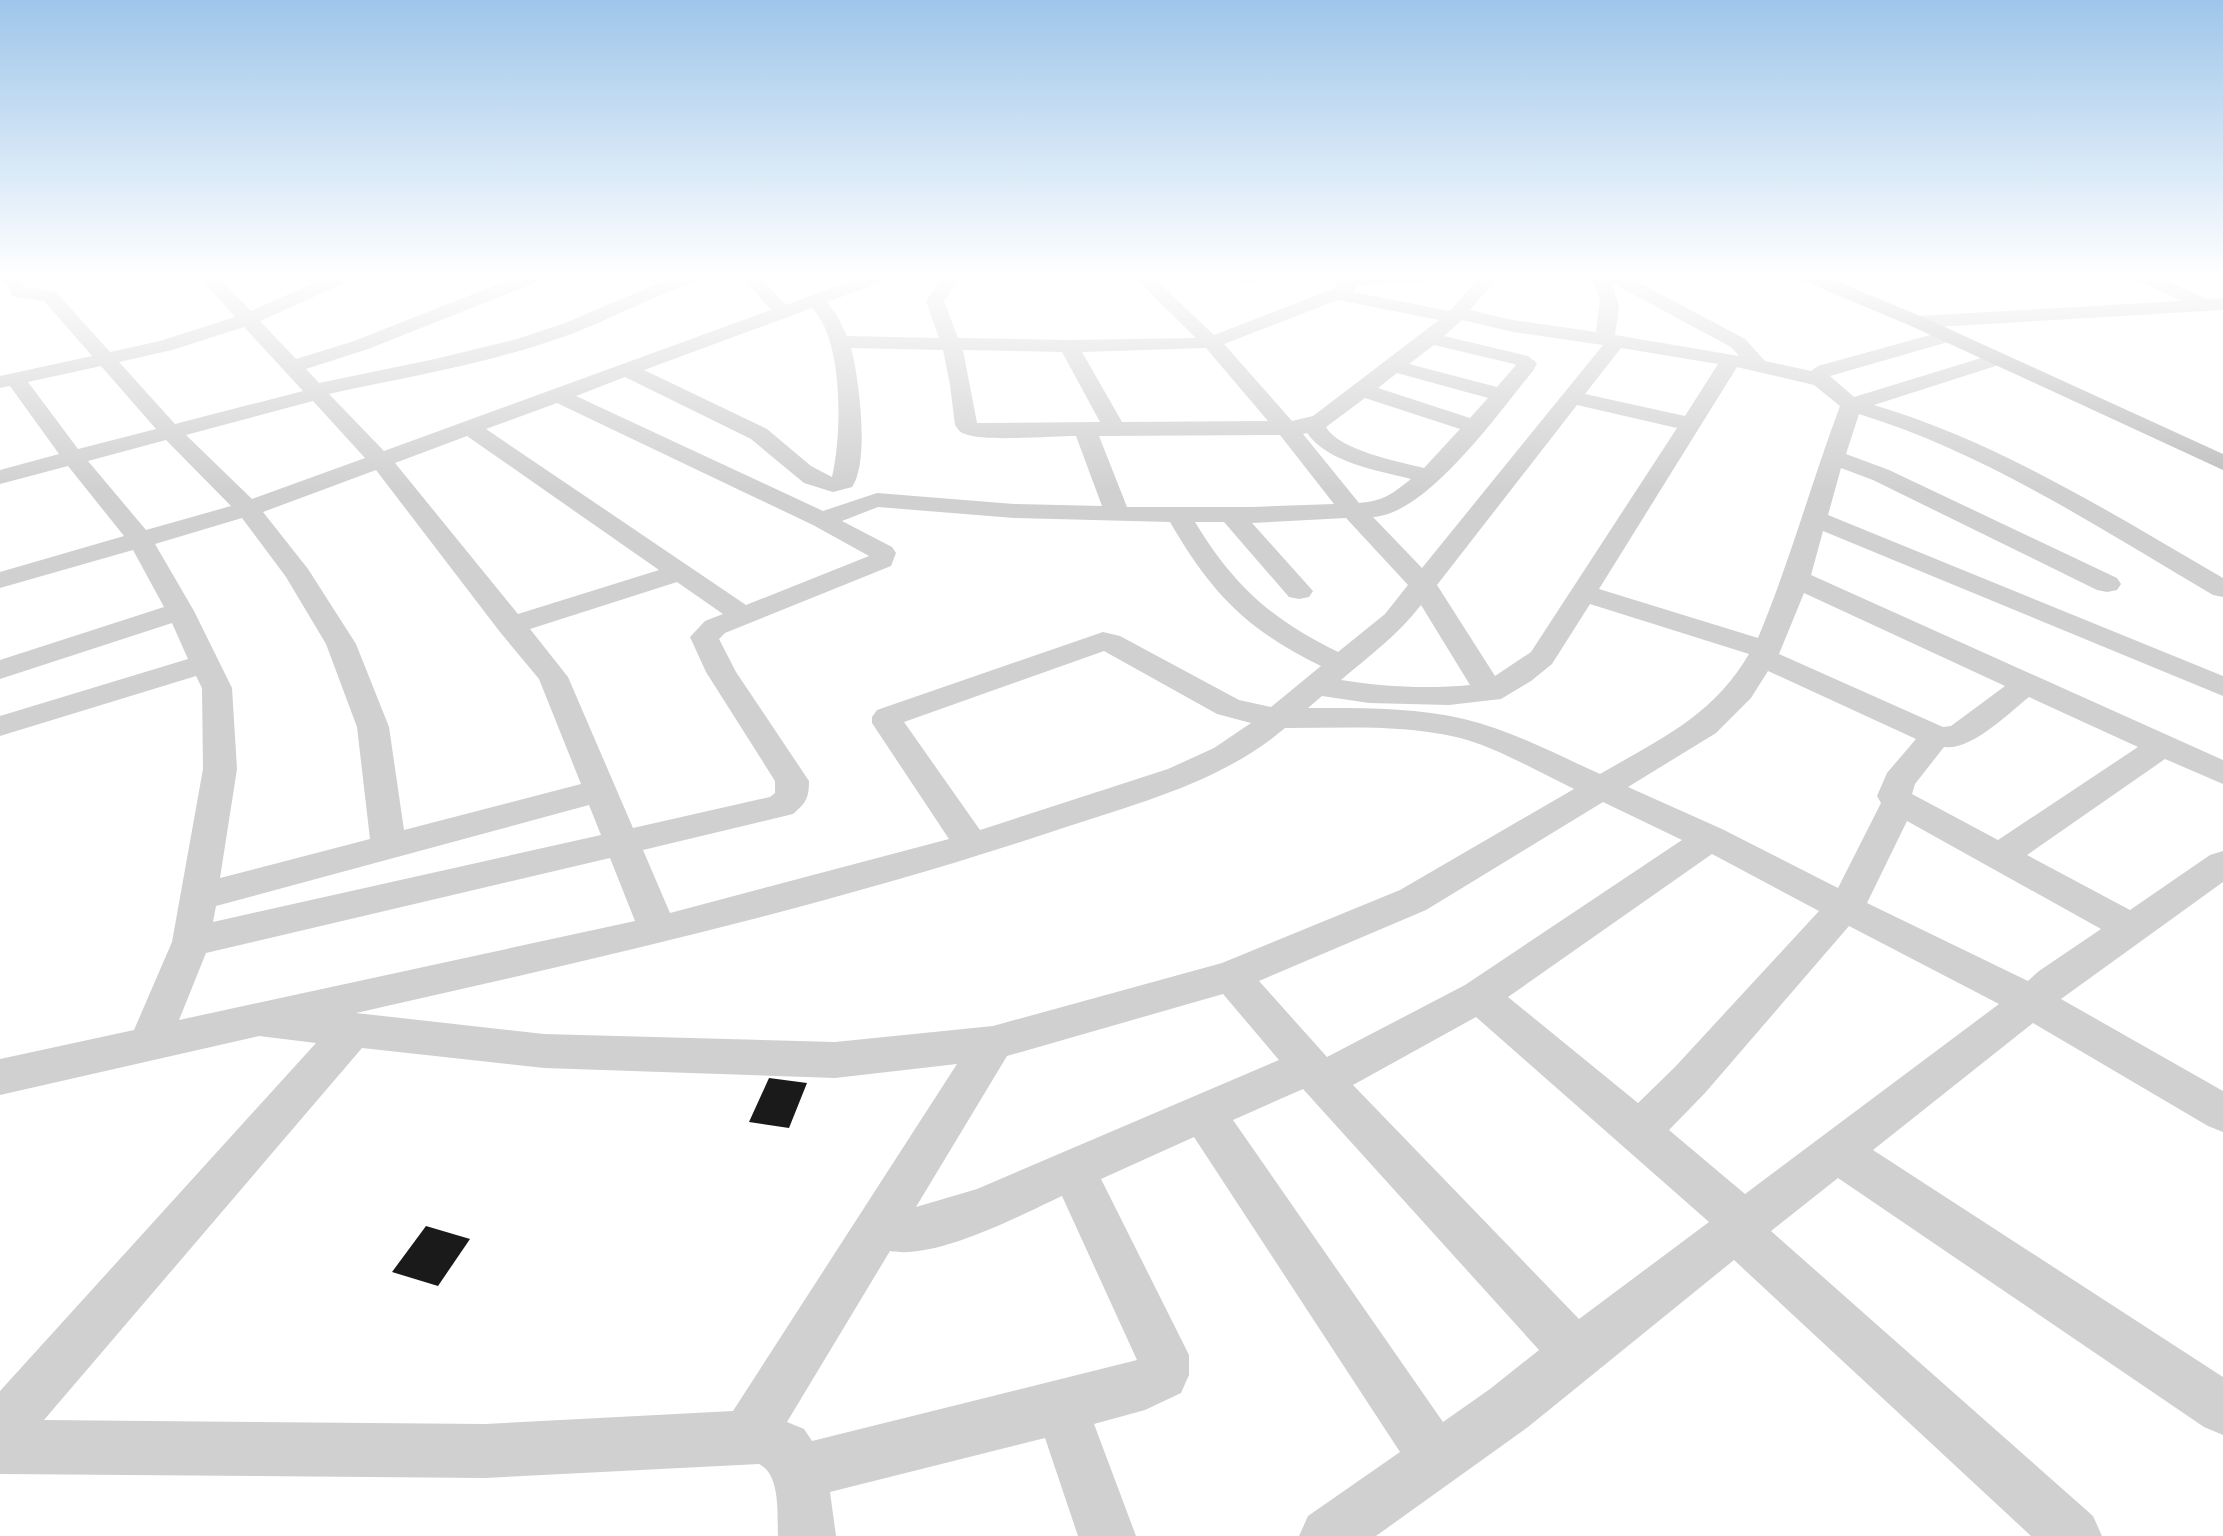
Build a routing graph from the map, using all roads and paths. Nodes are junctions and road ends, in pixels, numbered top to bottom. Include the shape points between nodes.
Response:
1 (94, 348) edge
2 (158, 348) edge
3 (276, 348) edge
4 (352, 348) edge
5 (500, 348) edge
6 (688, 348) edge
7 (844, 348) edge
8 (951, 348) edge
9 (1070, 348) edge
10 (1216, 348) edge
11 (1418, 348) edge
12 (1468, 348) edge
13 (1602, 348) edge
14 (1657, 348) edge
15 (1742, 348) edge
16 (1906, 348) edge
17 (1973, 348) edge
18 (1998, 359) junction
19 (104, 360) junction
20 (1730, 362) junction
21 (1758, 365) junction
22 (293, 366) junction
23 (1394, 366) junction
24 (628, 370) junction
25 (1821, 380) junction
26 (7, 381) edge
27 (1362, 390) junction
28 (317, 392) junction
29 (1501, 395) junction
30 (560, 396) junction
31 (1570, 397) junction
32 (1851, 405) junction
33 (1314, 424) junction
34 (1690, 424) junction
35 (1474, 426) junction
36 (470, 428) junction
37 (1286, 428) junction
38 (1084, 429) junction
39 (1115, 429) junction
40 (171, 433) junction
41 (1833, 457) junction
42 (73, 458) junction
43 (380, 460) junction
44 (2223, 463) edge
45 (0, 477) edge
46 (1429, 477) junction
47 (248, 509) junction
48 (1353, 512) junction
49 (1117, 514) junction
50 (1178, 514) junction
51 (1231, 515) junction
52 (829, 517) junction
53 (1814, 518) junction
54 (140, 540) junction
55 (680, 572) junction
56 (1796, 579) junction
57 (0, 580) edge
58 (1422, 584) junction
59 (2107, 584) dead end
60 (2223, 590) edge
61 (1299, 591) dead end
62 (1583, 593) junction
63 (180, 611) junction
64 (743, 615) junction
65 (510, 626) junction
66 (1765, 654) junction
67 (205, 664) junction
68 (1343, 666) junction
69 (0, 670) edge
70 (2027, 684) junction
71 (2223, 687) edge
72 (1490, 692) junction
73 (1299, 702) junction
74 (0, 726) edge
75 (1936, 736) junction
76 (2162, 746) junction
77 (2223, 773) edge
78 (1611, 784) junction
79 (599, 791) junction
80 (1899, 802) junction
81 (1710, 838) junction
82 (621, 844) junction
83 (972, 845) junction
84 (389, 846) junction
85 (1998, 857) junction
86 (2221, 867) edge
87 (200, 897) junction
88 (1849, 900) junction
89 (2130, 927) junction
90 (658, 930) junction
91 (191, 942) junction
92 (1231, 976) junction
93 (2040, 994) junction
94 (1479, 996) junction
95 (262, 1020) junction
96 (353, 1030) junction
97 (993, 1043) junction
98 (148, 1045) junction
99 (1316, 1073) junction
100 (0, 1077) edge
101 (1203, 1113) junction
102 (2223, 1113) edge
103 (1639, 1131) junction
104 (1836, 1151) junction
105 (1073, 1170) junction
106 (878, 1227) junction
107 (1739, 1227) junction
108 (1576, 1353) junction
109 (1061, 1407) junction
110 (2223, 1408) edge
111 (0, 1431) edge
112 (747, 1438) junction
113 (0, 1447) edge
114 (1436, 1460) junction
115 (800, 1472) junction
116 (807, 1536) edge
117 (1107, 1536) edge
118 (1328, 1536) edge
119 (2073, 1536) edge

1 - 19 street
2 - 19 street
3 - 22 street
4 - 22 street
5 - 28 street
6 - 24 street
7 - 24 street via 848,464 843,482 830,486 816,481 765,438
8 - 38 street via 962,382 966,425 972,429
9 - 39 street
10 - 37 street
11 - 23 street
12 - 29 street via 1527,363
13 - 31 street
14 - 20 street
15 - 21 street
16 - 25 street via 1825,370 1819,374
17 - 18 main road
18 - 32 street
18 - 44 main road
19 - 26 street
19 - 40 street
20 - 21 street
20 - 34 street
21 - 25 street
22 - 28 street
23 - 27 street
23 - 29 street
24 - 30 street
25 - 32 street
26 - 42 street
27 - 33 street
27 - 35 street
28 - 40 street
28 - 43 street
29 - 35 street
30 - 36 street
30 - 52 street
31 - 34 street
31 - 58 street
32 - 41 street
32 - 60 street via 1914,427 2040,483
33 - 37 street
33 - 46 street via 1328,442 1346,451
34 - 62 street
35 - 46 street
36 - 43 street
36 - 55 street
37 - 39 street
37 - 48 street
38 - 39 street
38 - 49 street
40 - 42 street
40 - 47 street
41 - 53 street
41 - 59 street via 1881,475
42 - 45 street
42 - 54 street
43 - 47 street
43 - 65 street
46 - 48 street via 1383,509
47 - 54 street
47 - 84 street via 298,575 341,645 375,737
48 - 51 street
48 - 58 street
49 - 50 street
49 - 52 street via 1014,511 877,500
50 - 51 street
50 - 68 street via 1215,573 1248,609 1294,643
51 - 61 street
52 - 64 street via 877,548 883,553 882,560
53 - 56 street
53 - 71 street
54 - 57 street
54 - 63 street
55 - 64 street
55 - 65 street
56 - 66 street
56 - 70 street
58 - 68 street via 1395,620
58 - 72 street
62 - 66 street
62 - 72 street via 1542,658
63 - 67 street
63 - 69 street
64 - 82 street via 706,632 708,646 792,781 792,797 781,806
65 - 79 street via 556,686
66 - 75 street
66 - 78 street via 1740,691 1705,726
67 - 74 street
67 - 87 street via 217,688 219,776
68 - 73 street
70 - 75 street via 1962,733 1950,738
70 - 76 street
72 - 73 street via 1449,696 1369,694
73 - 78 street via 1461,728
73 - 83 street via 1226,755 1180,777
73 - 83 street via 1248,713 1228,706 1122,647 1103,641 888,717 888,723
75 - 80 street via 1899,781 1894,796
76 - 77 street
76 - 85 street
78 - 81 street
78 - 92 street via 1413,900
79 - 82 street
79 - 84 street
80 - 85 street
80 - 88 street
81 - 88 street
81 - 94 street
82 - 90 street
82 - 91 street
83 - 90 street
84 - 87 street
85 - 89 street
86 - 89 street
87 - 91 street
88 - 93 street
88 - 103 street via 1690,1080
89 - 93 street
90 - 95 street
91 - 98 street
92 - 97 street
92 - 99 street
93 - 102 street
93 - 104 street
94 - 99 street
94 - 103 street
95 - 96 street
95 - 98 street
96 - 97 street via 544,1051 835,1060
96 - 111 street
97 - 106 street
98 - 100 street
99 - 101 street
99 - 108 street
101 - 105 street
101 - 114 street
103 - 107 street
104 - 107 street
104 - 110 street
105 - 106 street via 944,1223 906,1232
105 - 109 street via 1163,1355 1163,1375 1145,1384
106 - 112 street
107 - 108 street
107 - 119 street
108 - 114 street via 1509,1408
109 - 115 street
109 - 117 street
112 - 113 street via 485,1450
112 - 115 street via 760,1437 785,1448
114 - 118 street
115 - 116 street

